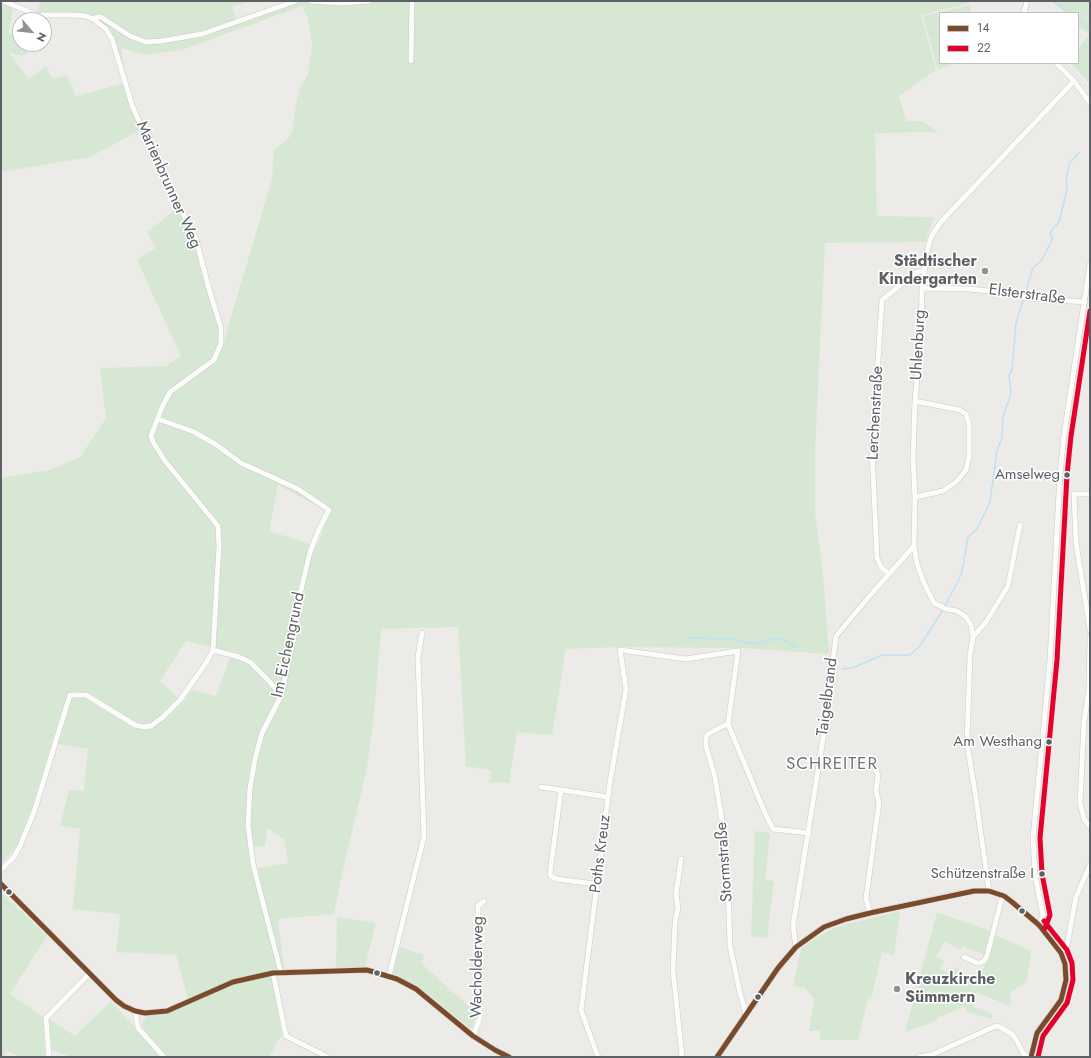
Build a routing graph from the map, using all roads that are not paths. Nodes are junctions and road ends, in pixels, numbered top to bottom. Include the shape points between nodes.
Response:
1 (3, 1) edge
2 (296, 1) edge
3 (310, 1) edge
4 (370, 1) edge
5 (412, 1) edge
6 (1027, 1) edge
7 (327, 2) edge
8 (1024, 12) edge
9 (93, 19) junction
10 (411, 61) dead end
11 (1057, 64) edge
12 (1074, 81) junction
13 (1090, 103) edge
14 (1090, 264) edge
15 (924, 271) junction
16 (922, 288) junction
17 (1085, 302) junction
18 (916, 401) junction
19 (158, 419) junction
20 (1090, 494) edge
21 (914, 497) junction
22 (1020, 524) dead end
23 (914, 546) junction
24 (889, 574) junction
25 (1090, 630) edge
26 (422, 633) dead end
27 (973, 637) junction
28 (1090, 638) edge
29 (213, 650) junction
30 (282, 696) junction
31 (728, 724) junction
32 (876, 771) dead end
33 (541, 787) dead end
34 (561, 790) junction
35 (608, 797) junction
36 (1090, 827) edge
37 (809, 833) junction
38 (681, 859) dead end
39 (1090, 865) edge
40 (1, 870) edge
41 (1, 884) edge
42 (596, 884) junction
43 (989, 890) junction
44 (1004, 896) junction
45 (484, 901) dead end
46 (870, 913) junction
47 (1039, 925) junction
48 (796, 947) junction
49 (1061, 953) junction
50 (964, 957) dead end
51 (273, 973) junction
52 (281, 973) junction
53 (89, 974) junction
54 (389, 976) junction
55 (135, 1011) junction
56 (746, 1014) junction
57 (473, 1036) junction
58 (932, 1056) edge
59 (49, 1057) edge
60 (164, 1057) edge
61 (328, 1057) edge
62 (509, 1057) edge
63 (598, 1057) edge
64 (682, 1057) edge
65 (717, 1057) edge
66 (919, 1057) edge
67 (1031, 1057) edge

1 - 9 street via 37,15 86,16
2 - 9 street via 216,30 161,42 146,42 130,36 101,17
3 - 7 street
4 - 7 street
5 - 10 street
6 - 8 street
9 - 19 street, Marienbrunner Weg via 106,29 112,39 132,105 152,152 196,240 221,328 221,343 214,360 170,392
11 - 12 street
12 - 13 street
12 - 15 street, Uhlenburg via 940,223 932,235
14 - 17 street
15 - 16 street, Uhlenburg
15 - 24 street, Lerchenstraße via 915,273 882,300 872,450 877,558 880,568
16 - 17 street, Elsterstraße via 968,289 1027,298
16 - 18 street, Uhlenburg
17 - 47 street via 1060,474 1050,660 1033,838 1035,875 1043,916
18 - 21 street, Uhlenburg
18 - 21 street via 960,410 966,414 969,425 969,457 966,470 956,482 943,491
19 - 29 street, Marienbrunner Weg via 151,436 153,442 218,526
19 - 30 street, Im Eichengrund via 194,432 241,463 298,489 330,510 310,552
20 - 25 street via 1074,494 1076,543
21 - 23 street, Uhlenburg
22 - 27 street via 1008,586 986,622
23 - 24 street, Taigelbrand
23 - 27 street, Uhlenburg via 917,564 934,604 957,611 966,617 971,624
24 - 37 street, Taigelbrand via 836,636
26 - 54 street via 418,656 424,837
27 - 43 street via 966,742
28 - 36 street via 1089,689 1084,721 1080,803 1084,819
29 - 30 street via 250,662
29 - 40 street, Marienbrunner Weg via 180,700 151,726 135,725 86,695 70,695 34,812 14,857
30 - 52 street, Im Eichengrund via 262,733 255,759 248,826 253,864
31 - 35 street, Poths Kreuz via 738,651 686,659 620,650 626,689
31 - 37 street via 773,829
31 - 56 street, Stormstraße via 708,734 706,746 715,778 727,853 730,946
32 - 46 street via 879,803 866,898
33 - 34 street
34 - 35 street
34 - 42 street via 550,873 556,879
35 - 42 street, Poths Kreuz
37 - 48 street, Taigelbrand via 793,926
38 - 64 street via 676,894 678,908 673,970
39 - 49 street via 1076,898 1068,945
41 - 53 street
42 - 63 street, Poths Kreuz via 582,1010
43 - 44 street
43 - 46 street via 952,895
44 - 47 street
44 - 50 street via 984,961 977,963
45 - 57 street, Wacholderweg via 478,906 480,1018
46 - 48 street via 824,927
47 - 49 street
48 - 56 street
49 - 67 street via 1065,964 1065,987 1061,1000 1037,1033
51 - 52 street
51 - 55 street via 234,982 167,1011
51 - 61 street via 286,1036
52 - 54 street via 367,970
53 - 55 street via 116,1000
53 - 59 street via 46,1018
54 - 57 street via 416,989
55 - 60 street via 138,1028
56 - 65 street
57 - 62 street
58 - 66 street
58 - 67 street via 996,1026 1012,1034 1023,1053

